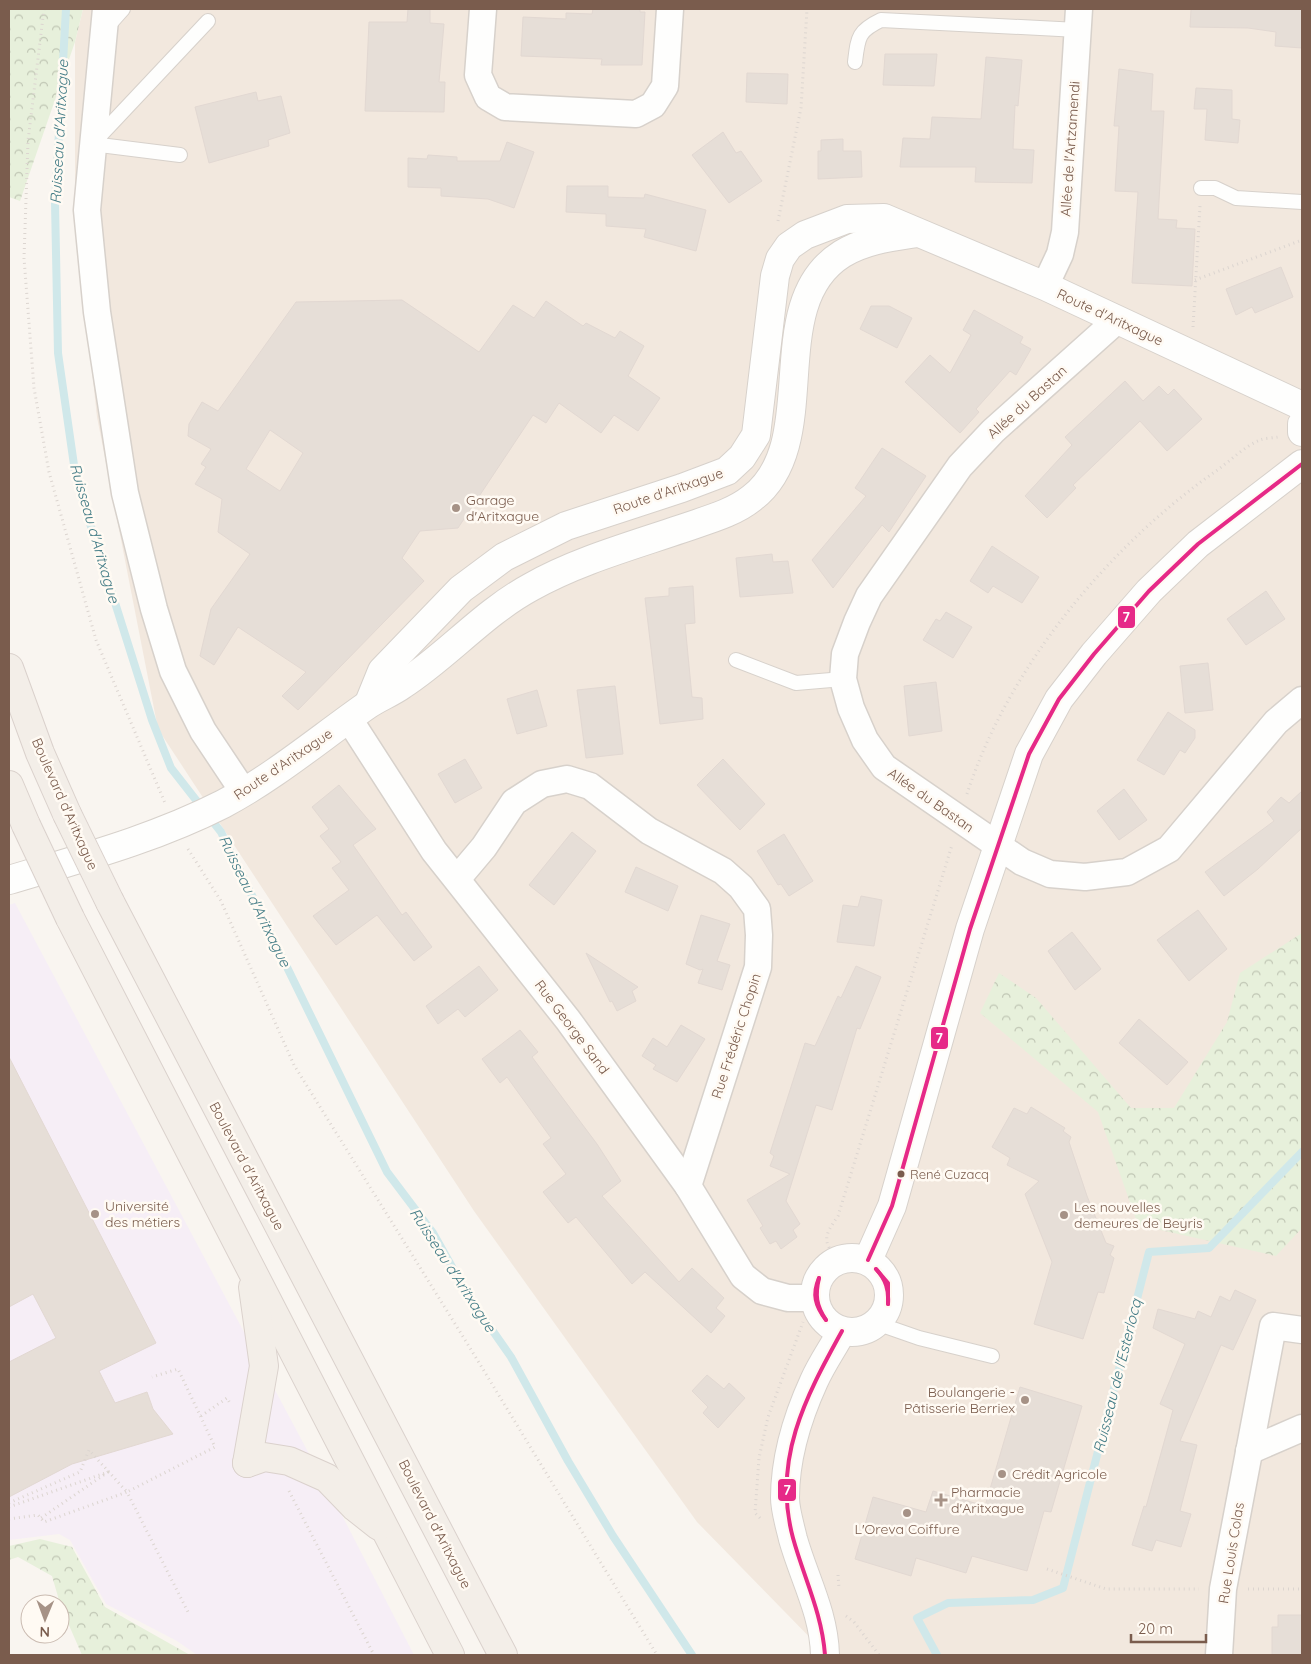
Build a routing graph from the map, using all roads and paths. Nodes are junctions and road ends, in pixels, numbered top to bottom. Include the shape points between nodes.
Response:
1 (44, 9) edge
2 (123, 9) edge
3 (483, 9) edge
4 (670, 9) edge
5 (807, 9) edge
6 (105, 20) edge
7 (1079, 20) edge
8 (208, 21) dead end
9 (856, 62) dead end
10 (92, 144) junction
11 (180, 155) dead end
12 (1201, 188) joint
13 (1302, 202) edge
14 (917, 232) junction
15 (1302, 240) edge
16 (789, 246) junction
17 (1195, 280) junction
18 (1045, 286) junction
19 (1116, 321) junction
20 (1191, 355) junction
21 (1302, 406) edge
22 (1302, 424) edge
23 (1302, 432) edge
24 (1302, 464) edge
25 (736, 660) dead end
26 (9, 668) edge
27 (843, 679) junction
28 (1302, 700) edge
29 (359, 711) junction
30 (9, 784) edge
31 (243, 791) junction
32 (194, 818) junction
33 (997, 844) junction
34 (457, 879) junction
35 (9, 880) edge
36 (688, 1186) junction
37 (868, 1260) junction
38 (250, 1265) junction
39 (815, 1298) junction
40 (876, 1323) junction
41 (1302, 1330) edge
42 (842, 1331) junction
43 (992, 1356) dead end
44 (152, 1377) dead end
45 (232, 1407) dead end
46 (201, 1416) junction
47 (1302, 1428) edge
48 (1249, 1451) junction
49 (264, 1457) junction
50 (108, 1472) junction
51 (127, 1492) junction
52 (9, 1504) edge
53 (9, 1508) edge
54 (9, 1518) edge
55 (41, 1518) junction
56 (388, 1534) junction
57 (1047, 1569) dead end
58 (1302, 1589) edge
59 (1223, 1590) junction
60 (188, 1612) dead end
61 (830, 1617) junction
62 (374, 1655) edge
63 (450, 1655) edge
64 (503, 1655) edge
65 (657, 1655) edge
66 (825, 1655) edge
67 (879, 1655) edge
68 (1219, 1655) edge

1 - 32 path via 28,141 24,258 34,388 49,472 96,640
2 - 6 lane
3 - 4 street via 478,75 488,97 505,107 636,114 653,105 665,86
5 - 16 path via 801,108 777,224
6 - 10 street
7 - 9 lane via 881,20 864,28 858,40
7 - 18 street, Allée de l'Artzamendi via 1065,232 1060,254
8 - 10 lane
10 - 11 lane
10 - 31 street via 87,210 95,294 125,493 173,671 203,731
12 - 13 lane via 1215,188 1236,198
12 - 17 path
14 - 16 street, Route d'Aritxague via 884,218 847,219 822,227
14 - 18 street, Route d'Aritxague
14 - 29 street, Route d'Aritxague via 872,241 843,254 827,266 816,281 806,301 799,329 788,436 780,461 755,496 733,511 592,560 531,587 403,684
15 - 17 path
16 - 29 street, Route d'Aritxague via 780,259 775,276 756,435 742,457 727,471 566,526 504,557 461,589 382,671
17 - 20 path
18 - 19 street, Route d'Aritxague
19 - 20 street, Route d'Aritxague
19 - 27 street, Allée du Bastan via 960,466 869,596 845,654
20 - 21 street, Route d'Aritxague
22 - 23 street
24 - 33 street via 1198,544 1149,591 1094,654 1059,699 1029,754
25 - 27 lane via 796,684
26 - 64 main road, Boulevard d'Aritxague, bridge via 40,752 110,902
27 - 33 street, Allée du Bastan via 865,740 884,767
28 - 33 street, Allée du Bastan via 1276,722 1169,849 1127,872 1085,876 1050,874 1022,862
29 - 31 street, Route d'Aritxague
29 - 34 street, Rue George Sand via 434,851
30 - 38 main road, bridge via 70,918
31 - 32 street, Route d'Aritxague
32 - 35 street, Route d'Aritxague via 114,849
32 - 65 path via 221,901 294,1065
33 - 37 street via 932,1057 892,1206
34 - 36 street, Rue George Sand via 568,1020
34 - 36 street, Rue Frédéric Chopin via 484,848 514,802 542,784 567,780 590,786 649,831 723,871 757,909 758,967
36 - 39 street, Rue George Sand via 743,1276 762,1291 788,1298
37 - 39 street via 853,1257 828,1266 815,1286
37 - 40 street via 879,1268 889,1289 886,1312
38 - 49 main road via 264,1366 247,1463
38 - 56 main road
39 - 42 street via 819,1312 829,1324
40 - 42 street via 862,1331
40 - 43 lane via 919,1338
41 - 48 street, Rue Louis Colas via 1272,1326
42 - 61 street via 815,1379 798,1425 788,1464 785,1500 794,1540 813,1592
44 - 46 path via 178,1369
45 - 46 path via 227,1398
46 - 51 path via 215,1447
47 - 48 street
48 - 59 street, Rue Louis Colas
49 - 56 main road via 289,1461 327,1478
49 - 62 path via 282,1479
50 - 51 path
50 - 52 path via 89,1450 80,1472
50 - 53 path
50 - 55 path
51 - 55 path via 44,1522
51 - 60 path
54 - 55 path via 38,1515
56 - 63 main road
57 - 59 path via 1106,1590
58 - 59 path
59 - 68 street, Rue Louis Colas
61 - 66 street
61 - 67 path via 854,1622

